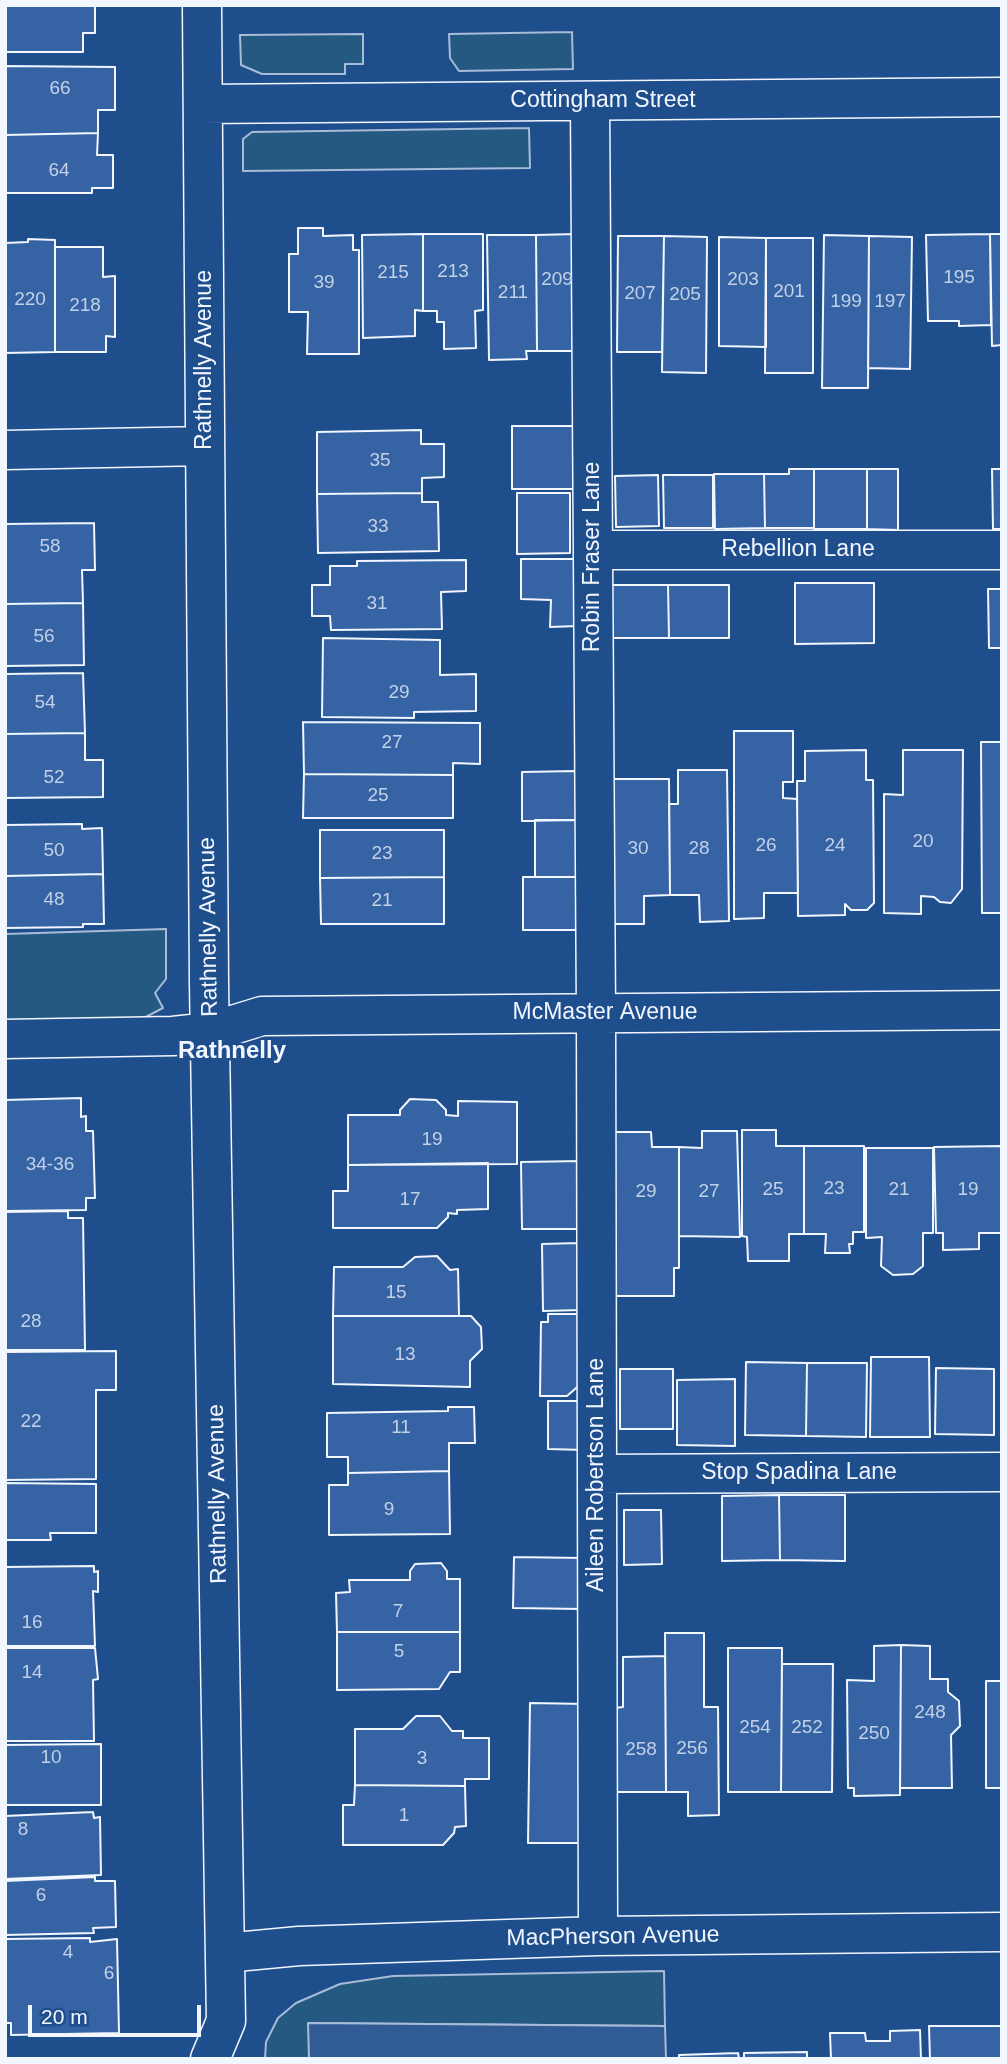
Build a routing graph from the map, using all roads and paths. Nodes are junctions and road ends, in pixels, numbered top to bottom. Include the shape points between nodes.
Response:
1 (201, 5) edge
2 (1002, 97) edge
3 (590, 101) junction
4 (204, 104) junction
5 (205, 446) junction
6 (5, 450) edge
7 (593, 550) junction
8 (1002, 550) edge
9 (1002, 1010) edge
10 (596, 1013) junction
11 (210, 1032) junction
12 (5, 1039) edge
13 (1002, 1472) edge
14 (597, 1474) junction
15 (1002, 1932) edge
16 (598, 1936) junction
17 (225, 1953) junction
18 (212, 2058) edge

1 - 4 street, Rathnelly Avenue
2 - 3 street, Cottingham Street
3 - 4 street, Cottingham Street
3 - 7 street, Robin Fraser Lane
4 - 5 street, Rathnelly Avenue
5 - 6 street
5 - 11 street, Rathnelly Avenue
7 - 8 street, Rebellion Lane
7 - 10 street, Robin Fraser Lane
9 - 10 street, McMaster Avenue
10 - 11 street, McMaster Avenue via 262,1016
10 - 14 street, Aileen Robertson Lane
11 - 12 street, McMaster Avenue
11 - 17 street, Rathnelly Avenue
13 - 14 street, Stop Spadina Lane
14 - 16 street, Aileen Robertson Lane
15 - 16 street, MacPherson Avenue
16 - 17 street, MacPherson Avenue
17 - 18 street, Rathnelly Avenue via 226,2021

